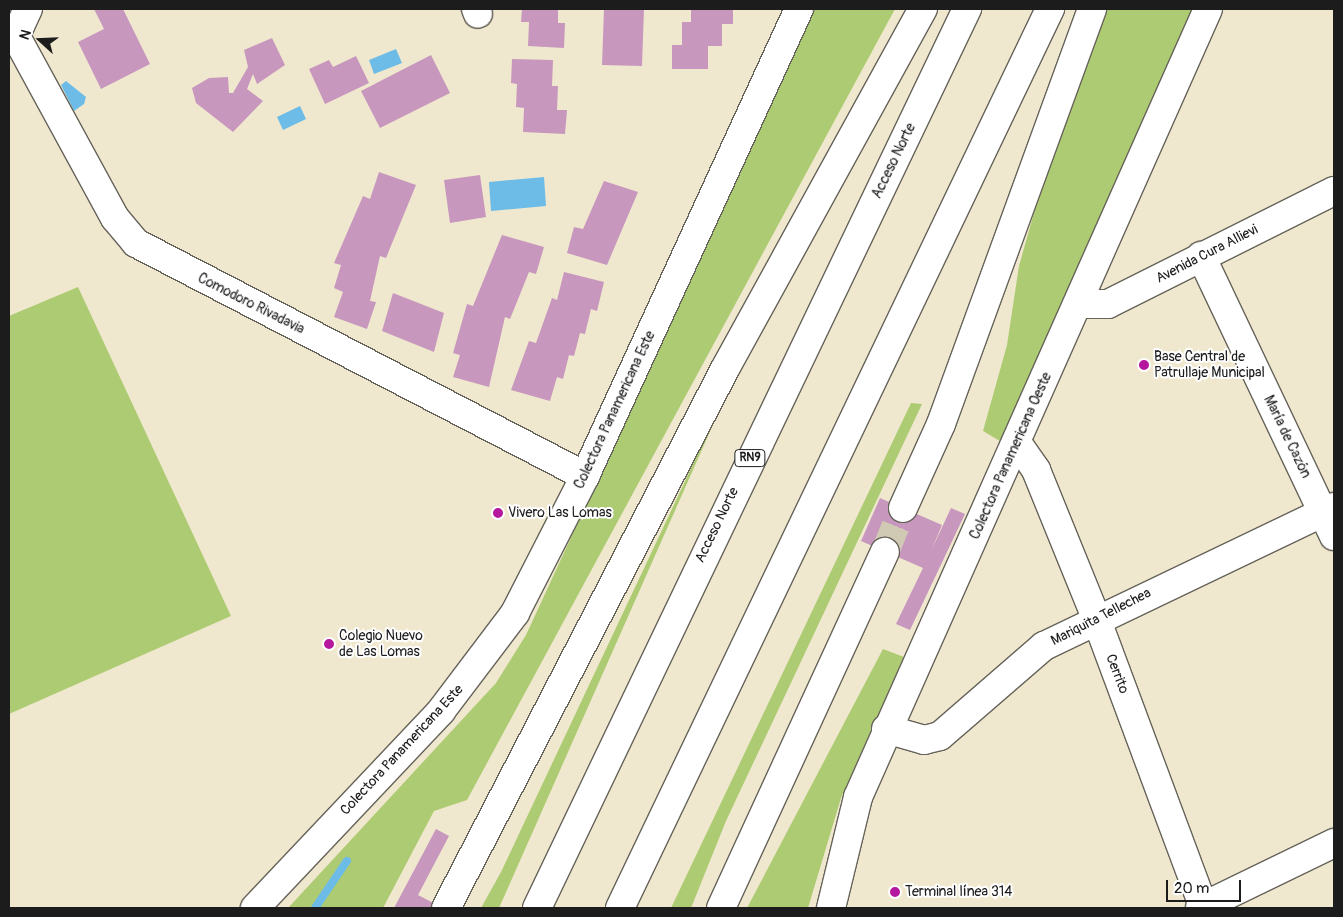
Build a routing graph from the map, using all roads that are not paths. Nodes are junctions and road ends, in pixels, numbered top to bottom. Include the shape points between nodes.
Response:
1 (28, 9) edge
2 (799, 9) edge
3 (922, 9) edge
4 (967, 9) edge
5 (1050, 9) edge
6 (1092, 9) edge
7 (1208, 9) edge
8 (11, 32) edge
9 (1334, 191) edge
10 (1201, 256) junction
11 (1078, 304) junction
12 (1018, 444) junction
13 (585, 476) junction
14 (903, 508) tunnel mouth
15 (1331, 518) edge
16 (885, 552) tunnel mouth
17 (1096, 618) junction
18 (886, 729) junction
19 (1334, 843) edge
20 (255, 908) edge
21 (446, 908) edge
22 (537, 908) edge
23 (620, 908) edge
24 (721, 908) edge
25 (831, 908) edge
26 (1203, 908) edge

1 - 8 main road
2 - 13 main road, Colectora Panamericana Este
3 - 21 main road via 726,367
4 - 22 main road, Acceso Norte / RN9
5 - 23 main road
6 - 14 main road via 940,424
7 - 11 main road, Colectora Panamericana Oeste
8 - 13 main road, Comodoro Rivadavia via 115,218 136,243
9 - 10 main road, Avenida Cura Allievi
10 - 11 main road, Avenida Cura Allievi via 1108,304
10 - 15 main road, María de Cazón
11 - 12 main road, Colectora Panamericana Oeste
12 - 17 main road, Cerrito via 1036,470
12 - 18 main road, Colectora Panamericana Oeste
13 - 20 main road, Colectora Panamericana Este via 524,597 470,677
15 - 17 main road, Mariquita Tellechea
16 - 24 main road
17 - 18 main road, Mariquita Tellechea via 1021,662 940,736 924,740
17 - 26 main road, Cerrito
18 - 25 main road, Colectora Panamericana Oeste via 858,797
19 - 26 main road

